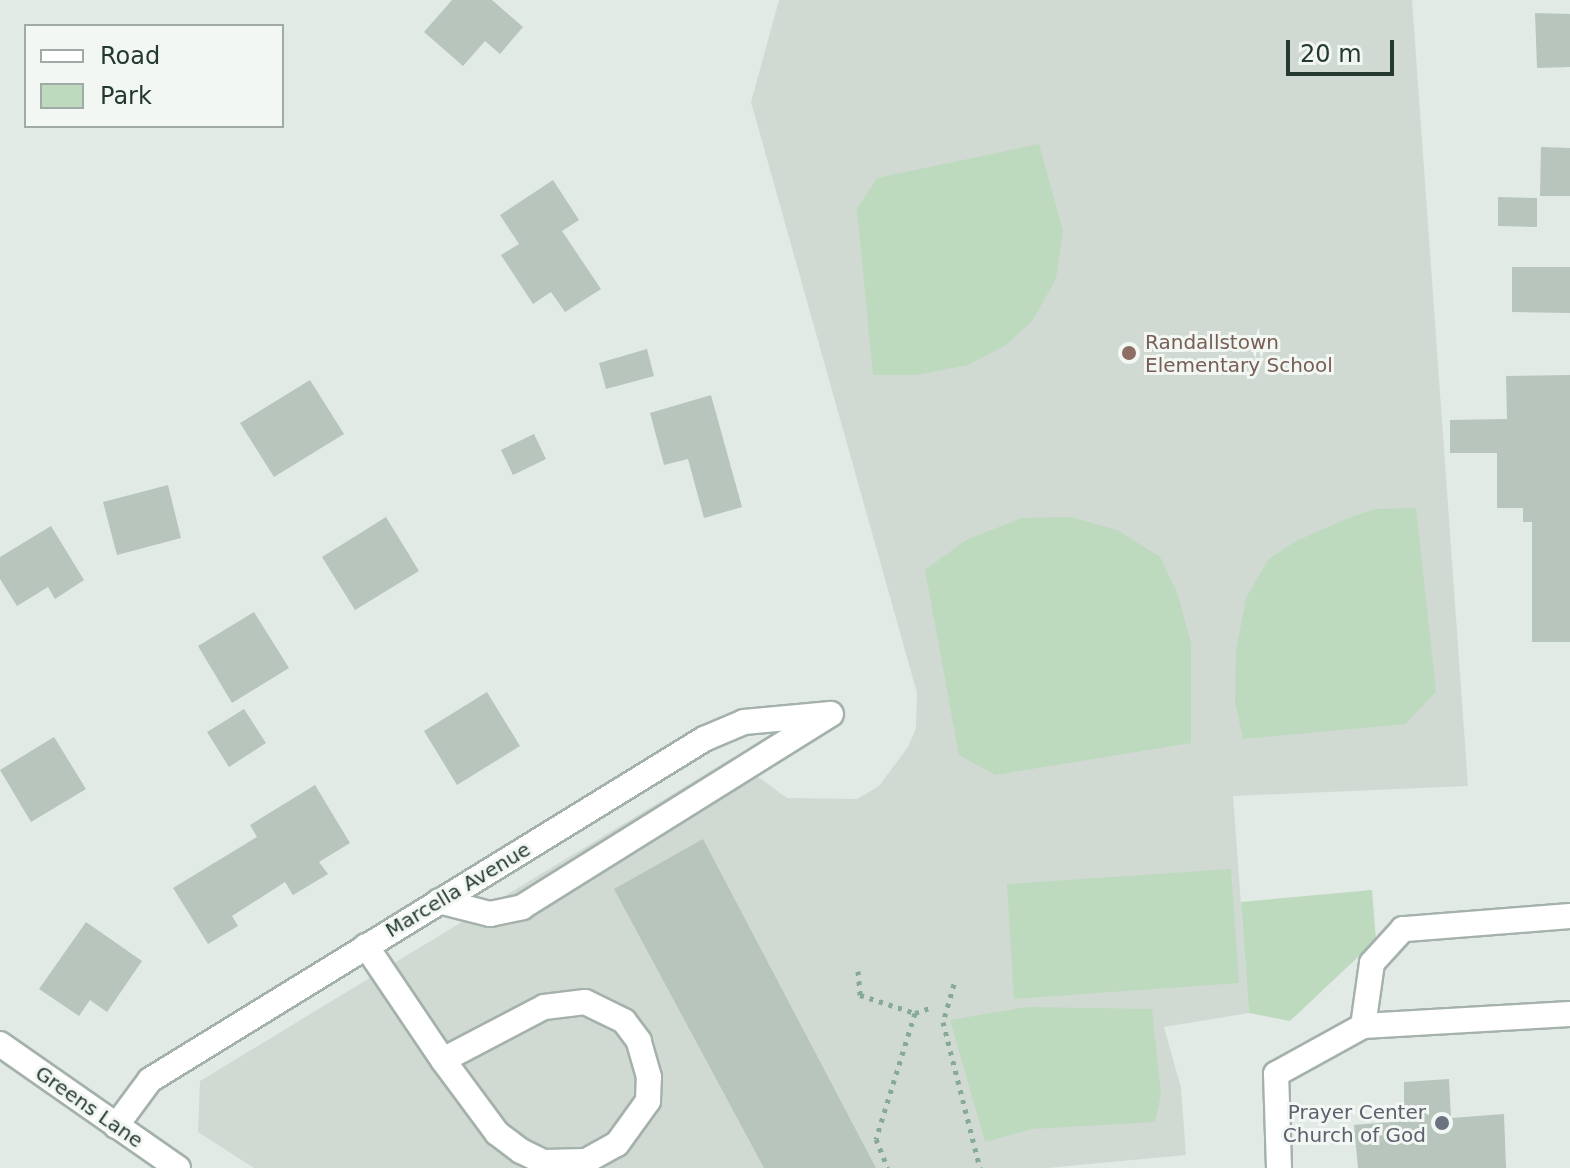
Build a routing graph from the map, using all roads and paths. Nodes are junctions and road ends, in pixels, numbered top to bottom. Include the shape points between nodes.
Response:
1 (439, 901) junction
2 (1570, 916) edge
3 (366, 946) junction
4 (858, 971) dead end
5 (954, 984) dead end
6 (932, 1007) dead end
7 (915, 1013) junction
8 (1570, 1014) edge
9 (1363, 1026) junction
10 (0, 1044) edge
11 (443, 1060) junction
12 (116, 1126) junction
13 (178, 1168) edge
14 (888, 1168) edge
15 (980, 1168) edge
16 (1278, 1168) edge

1 - 1 street, Marcella Avenue via 704,739 744,722 831,714 522,907 490,914
1 - 3 street, Marcella Avenue
2 - 9 street via 1403,929 1372,963
3 - 11 street
3 - 12 street, Marcella Avenue via 150,1080
4 - 7 path via 860,995
5 - 15 path via 943,1022
6 - 7 path
7 - 14 path via 876,1139
8 - 9 street
9 - 16 street via 1276,1074
10 - 12 street, Greens Lane
11 - 11 street via 497,1133 544,1162 586,1161 617,1144 648,1101 649,1077 639,1041 624,1021 585,1002 544,1007
12 - 13 street, Greens Lane

